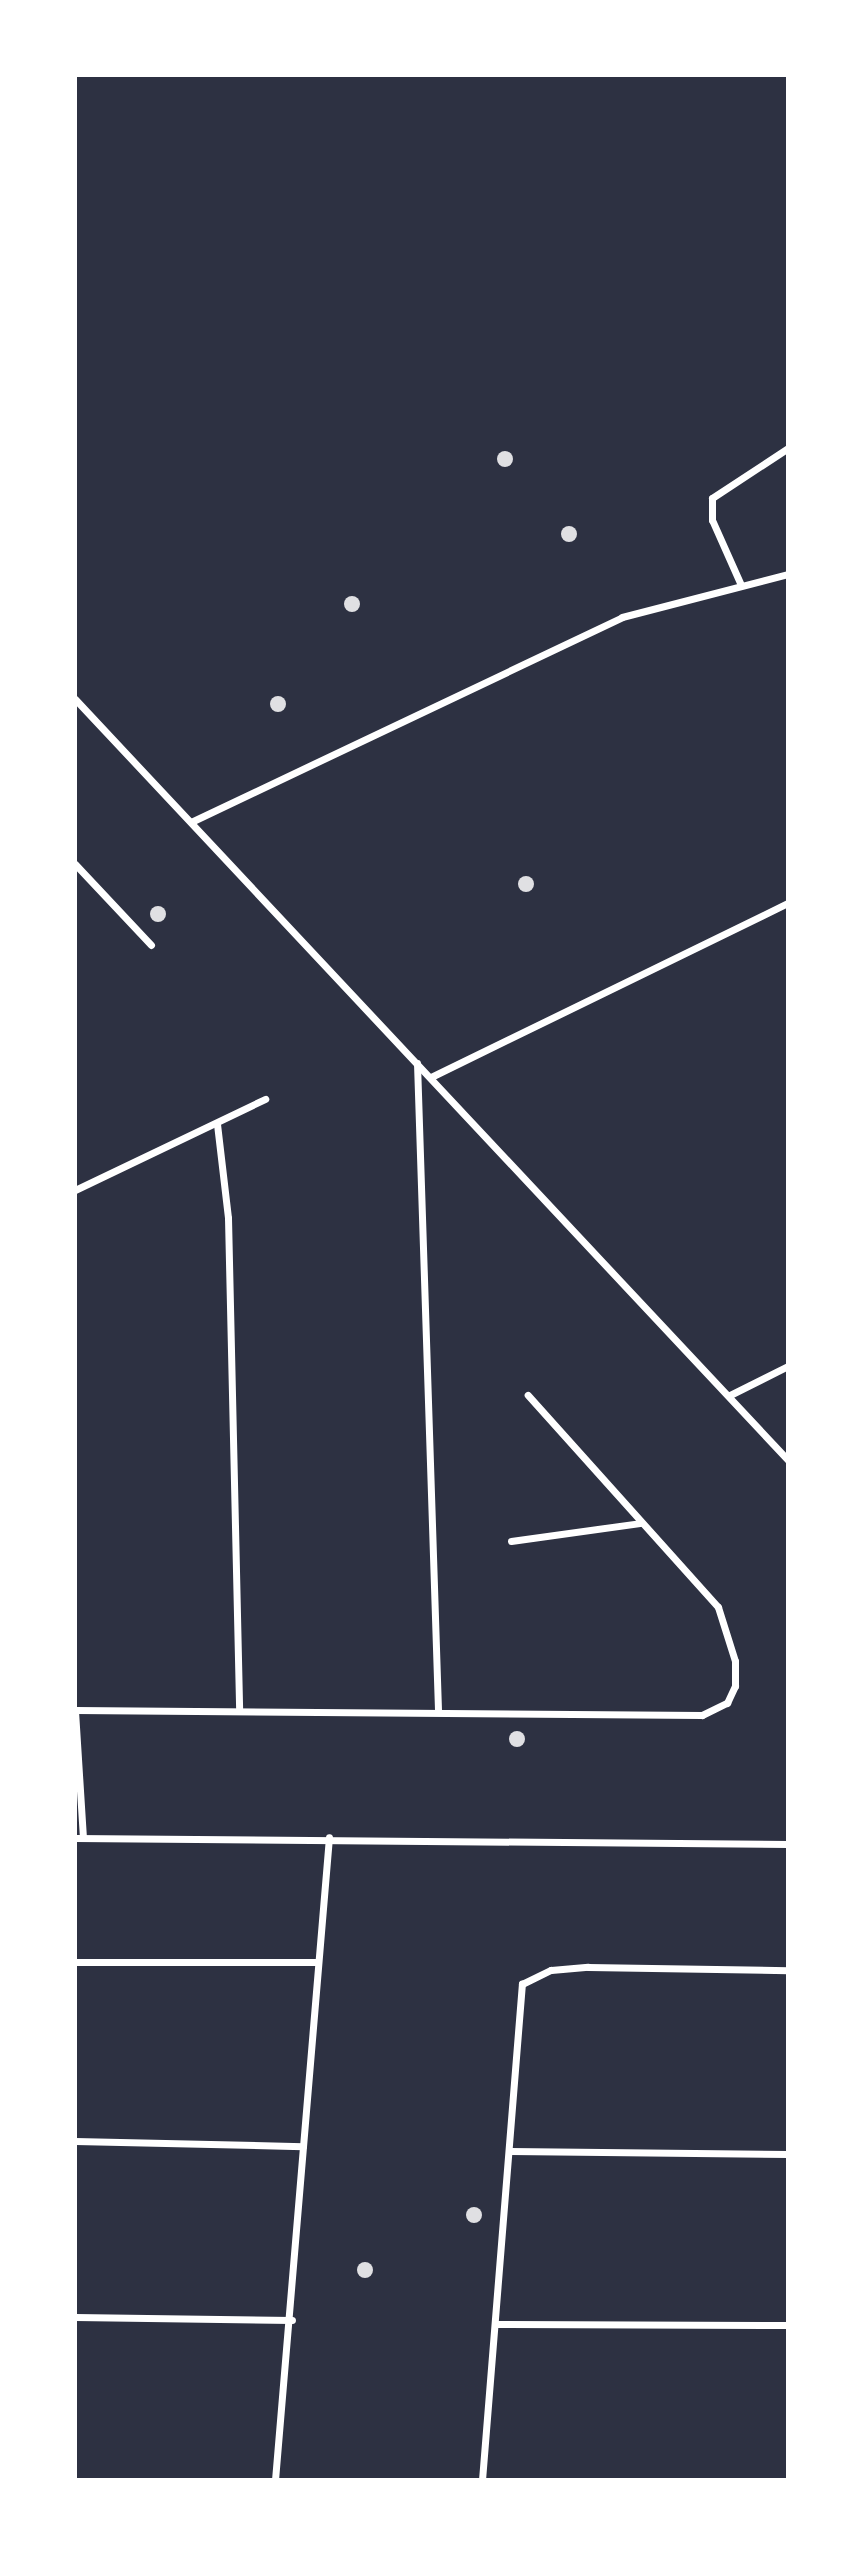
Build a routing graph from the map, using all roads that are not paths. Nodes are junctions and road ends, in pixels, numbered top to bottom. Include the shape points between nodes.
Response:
1 (788, 448) edge
2 (788, 574) edge
3 (741, 585) junction
4 (75, 699) edge
5 (191, 822) junction
6 (75, 864) edge
7 (788, 903) edge
8 (151, 945) dead end
9 (417, 1062) junction
10 (431, 1077) junction
11 (265, 1099) dead end
12 (217, 1124) junction
13 (75, 1190) edge
14 (788, 1366) edge
15 (527, 1395) dead end
16 (730, 1395) junction
17 (788, 1460) edge
18 (640, 1523) junction
19 (511, 1541) dead end
20 (239, 1708) junction
21 (438, 1711) junction
22 (79, 1838) edge
23 (329, 1838) junction
24 (788, 1844) edge
25 (75, 1962) edge
26 (318, 1962) junction
27 (788, 1970) edge
28 (75, 2141) edge
29 (303, 2146) junction
30 (510, 2151) junction
31 (788, 2154) edge
32 (75, 2317) edge
33 (292, 2320) junction
34 (498, 2324) junction
35 (788, 2325) edge
36 (275, 2480) edge
37 (482, 2480) edge

1 - 3 street via 712,498 712,520
2 - 3 street
3 - 5 street via 622,617
4 - 5 street
5 - 9 street
6 - 8 street
7 - 10 street
9 - 10 street
9 - 21 street
10 - 16 street
11 - 12 street
12 - 13 street
12 - 20 street via 228,1218
14 - 16 street
15 - 18 street
16 - 17 street
18 - 19 street
18 - 21 street via 718,1607 735,1661 735,1686 727,1703 702,1715
20 - 21 street
20 - 22 street via 75,1710
22 - 23 street
23 - 24 street
23 - 26 street
25 - 26 street
26 - 29 street
27 - 30 street via 588,1967 534,1975 517,2000
28 - 29 street
29 - 33 street
30 - 31 street
30 - 34 street
32 - 33 street
33 - 36 street
34 - 35 street
34 - 37 street

